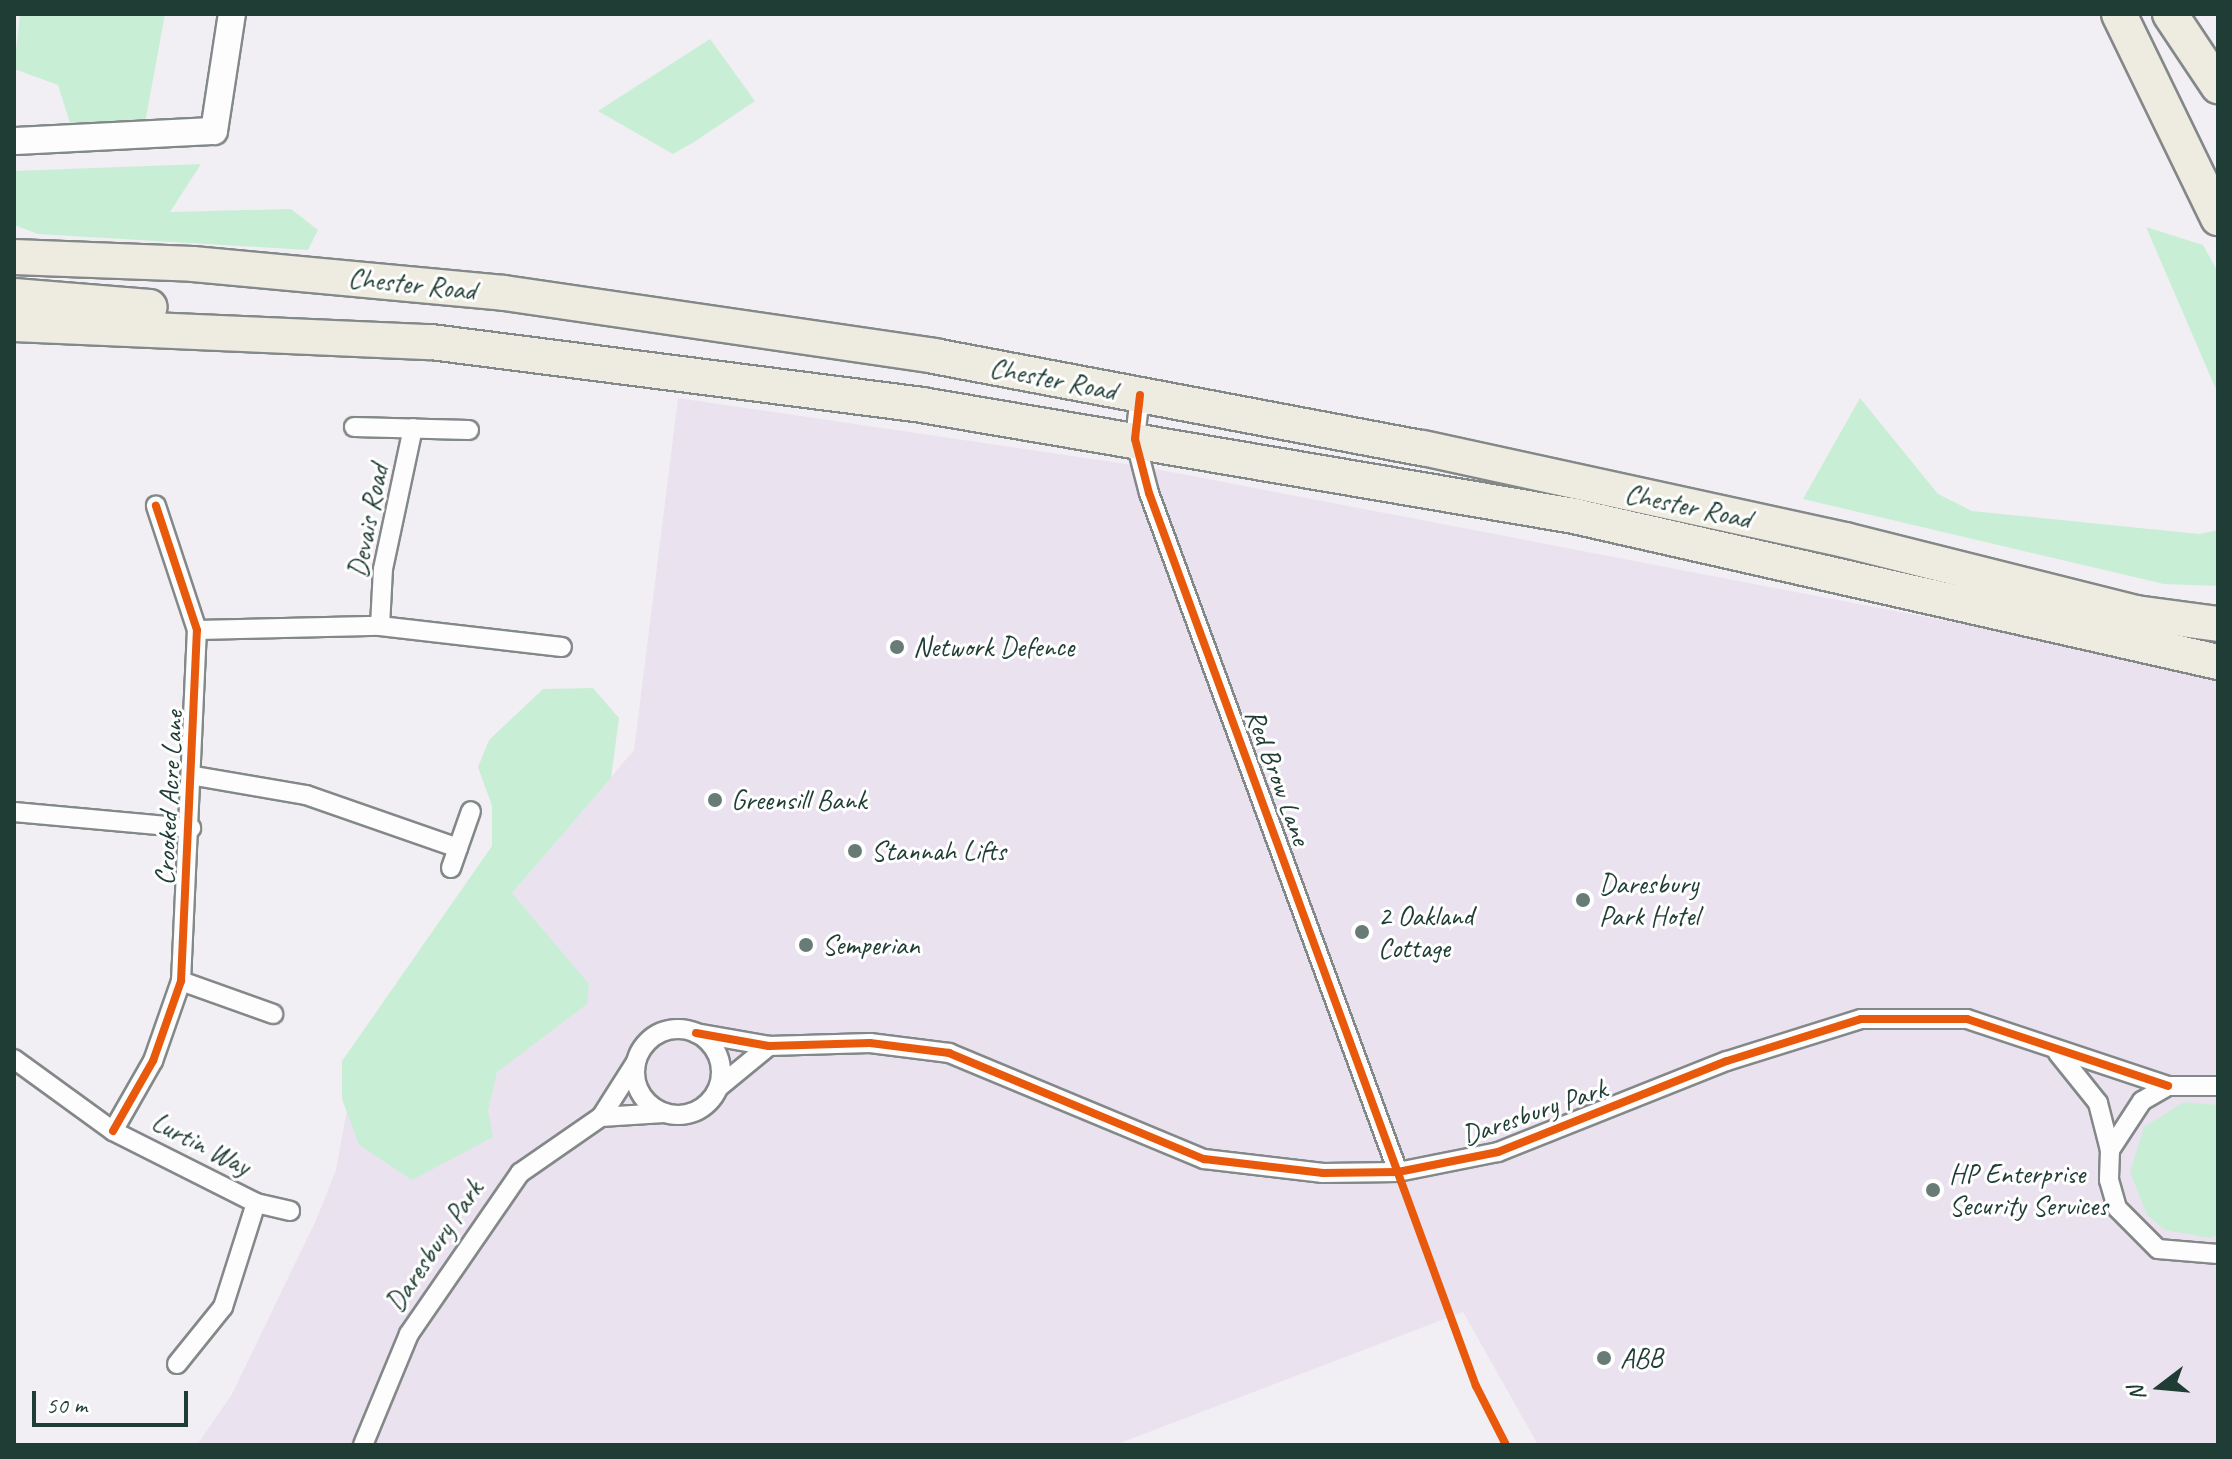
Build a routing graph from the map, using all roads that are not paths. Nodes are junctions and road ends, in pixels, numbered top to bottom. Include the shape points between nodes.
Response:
1 (232, 14) edge
2 (2119, 14) edge
3 (2170, 14) edge
4 (2218, 86) edge
5 (14, 141) edge
6 (2218, 218) edge
7 (14, 257) edge
8 (14, 296) edge
9 (14, 324) edge
10 (313, 335) junction
11 (1140, 395) junction
12 (354, 427) dead end
13 (413, 428) junction
14 (469, 430) dead end
15 (1135, 439) junction
16 (156, 506) dead end
17 (2218, 624) edge
18 (380, 626) junction
19 (197, 630) junction
20 (562, 647) dead end
21 (2218, 662) edge
22 (195, 776) junction
23 (471, 811) dead end
24 (14, 812) edge
25 (191, 828) junction
26 (458, 848) junction
27 (451, 868) dead end
28 (181, 981) junction
29 (273, 1014) dead end
30 (696, 1033) junction
31 (769, 1046) junction
32 (2055, 1050) junction
33 (14, 1059) edge
34 (637, 1061) junction
35 (2216, 1083) edge
36 (2168, 1086) junction
37 (719, 1087) junction
38 (664, 1113) junction
39 (601, 1117) junction
40 (113, 1131) junction
41 (2110, 1150) junction
42 (1398, 1172) junction
43 (256, 1203) junction
44 (290, 1211) dead end
45 (2217, 1255) edge
46 (177, 1364) dead end
47 (363, 1445) edge

1 - 5 street via 214,131
2 - 6 highway
3 - 4 highway
7 - 11 highway, Chester Road via 193,264 504,293 733,324
8 - 10 highway via 286,319
9 - 10 highway, Chester Road
10 - 15 highway, Chester Road via 621,361
11 - 15 street, Red Brow Lane
11 - 17 highway, Chester Road via 1438,451 1860,543 2136,613
12 - 13 street, Devais Road
13 - 14 street, Devais Road
13 - 18 street, Devais Road via 383,569
15 - 21 highway, Chester Road via 1574,516
15 - 42 street, Red Brow Lane
16 - 19 street, Crooked Acre Lane
18 - 19 street
18 - 20 street
19 - 22 street, Crooked Acre Lane
22 - 25 street, Crooked Acre Lane
22 - 26 street via 306,795
23 - 26 street
24 - 25 street
25 - 28 street, Crooked Acre Lane
26 - 27 street
28 - 29 street
28 - 40 street, Crooked Acre Lane via 153,1061
30 - 31 street, Daresbury Park
30 - 34 street, Daresbury Park via 662,1032
30 - 37 street via 715,1050
31 - 37 street, Daresbury Park
31 - 42 street, Daresbury Park via 870,1043 949,1053 1204,1159 1323,1173
32 - 36 street, Daresbury Park
32 - 41 street via 2098,1103
32 - 42 street, Daresbury Park via 1967,1019 1861,1019 1727,1061 1498,1152
33 - 40 street, Lurtin Way
34 - 38 street via 638,1086
34 - 39 street, Daresbury Park
35 - 36 street
36 - 41 street via 2132,1112
37 - 38 street, Daresbury Park via 701,1109
38 - 39 street, Daresbury Park
39 - 47 street, Daresbury Park via 552,1145 491,1206 393,1362
40 - 43 street, Lurtin Way
41 - 45 street via 2117,1208 2134,1232 2158,1249
43 - 44 street, Lurtin Way
43 - 46 street via 223,1307

